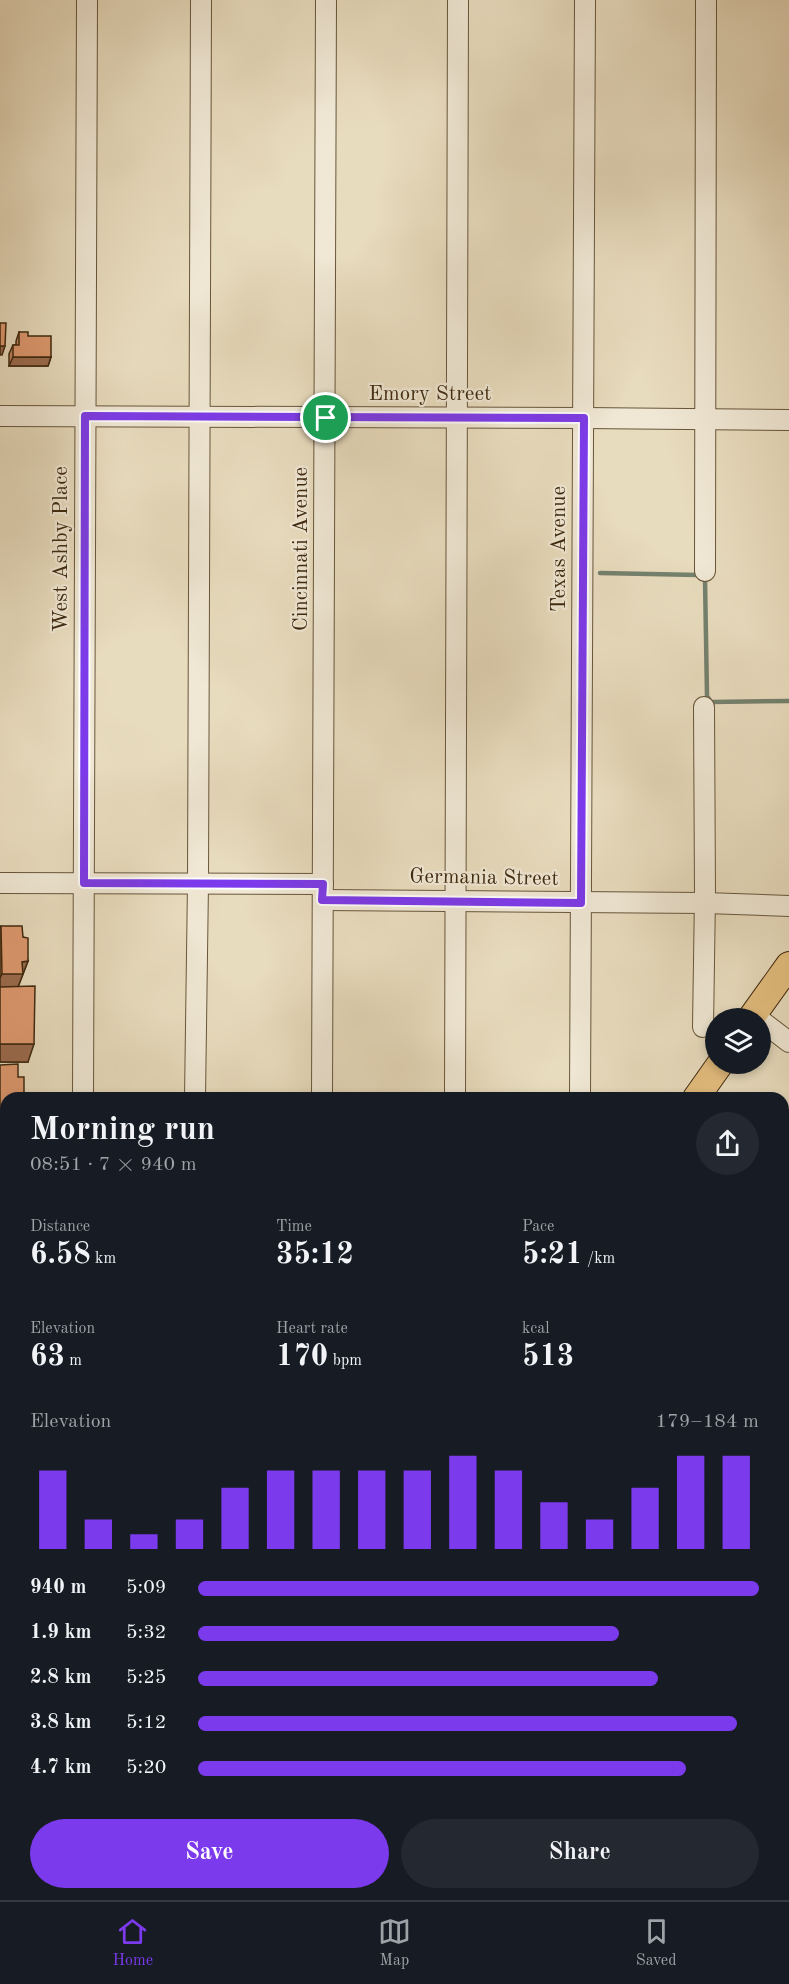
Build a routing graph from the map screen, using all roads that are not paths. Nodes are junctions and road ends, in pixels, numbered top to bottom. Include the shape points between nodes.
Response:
1 (87, 0) edge
2 (201, 0) edge
3 (326, 0) edge
4 (458, 0) edge
5 (585, 0) edge
6 (706, 0) edge
7 (0, 416) edge
8 (85, 416) junction
9 (200, 417) junction
10 (326, 418) junction
11 (456, 418) junction
12 (584, 418) junction
13 (706, 419) junction
14 (789, 420) edge
15 (705, 571) dead end
16 (704, 707) dead end
17 (0, 883) edge
18 (84, 883) junction
19 (198, 884) junction
20 (323, 892) junction
21 (456, 901) junction
22 (581, 903) junction
23 (705, 903) junction
24 (789, 906) edge
25 (789, 965) edge
26 (762, 1008) edge
27 (703, 1027) dead end
28 (771, 1029) edge
29 (789, 1042) edge
30 (714, 1074) edge
31 (83, 1092) edge
32 (195, 1092) edge
33 (322, 1092) edge
34 (455, 1092) edge
35 (580, 1092) edge
36 (703, 1092) edge

1 - 8 street, West Ashby Place
2 - 9 street
3 - 10 street, Cincinnati Avenue
4 - 11 street
5 - 12 street, Texas Avenue
6 - 13 street
7 - 8 street, Emory Street
8 - 9 street, Emory Street
8 - 18 street, West Ashby Place
9 - 10 street, Emory Street
9 - 19 street
10 - 11 street, Emory Street
10 - 20 street, Cincinnati Avenue
11 - 12 street, Emory Street
11 - 21 street
12 - 13 street, Emory Street
12 - 22 street, Texas Avenue
13 - 14 street, Emory Street
13 - 15 street
16 - 23 street
17 - 18 street, Germania Street
18 - 19 street, Germania Street
18 - 31 street, West Ashby Place
19 - 20 street, Germania Street
19 - 32 street
20 - 21 street, Germania Street
20 - 33 street, Cincinnati Avenue
21 - 22 street, Germania Street
21 - 34 street
22 - 23 street, Germania Street
22 - 35 street, Texas Avenue
23 - 24 street, Germania Street
23 - 27 street
25 - 26 main road
28 - 29 street
30 - 36 main road

